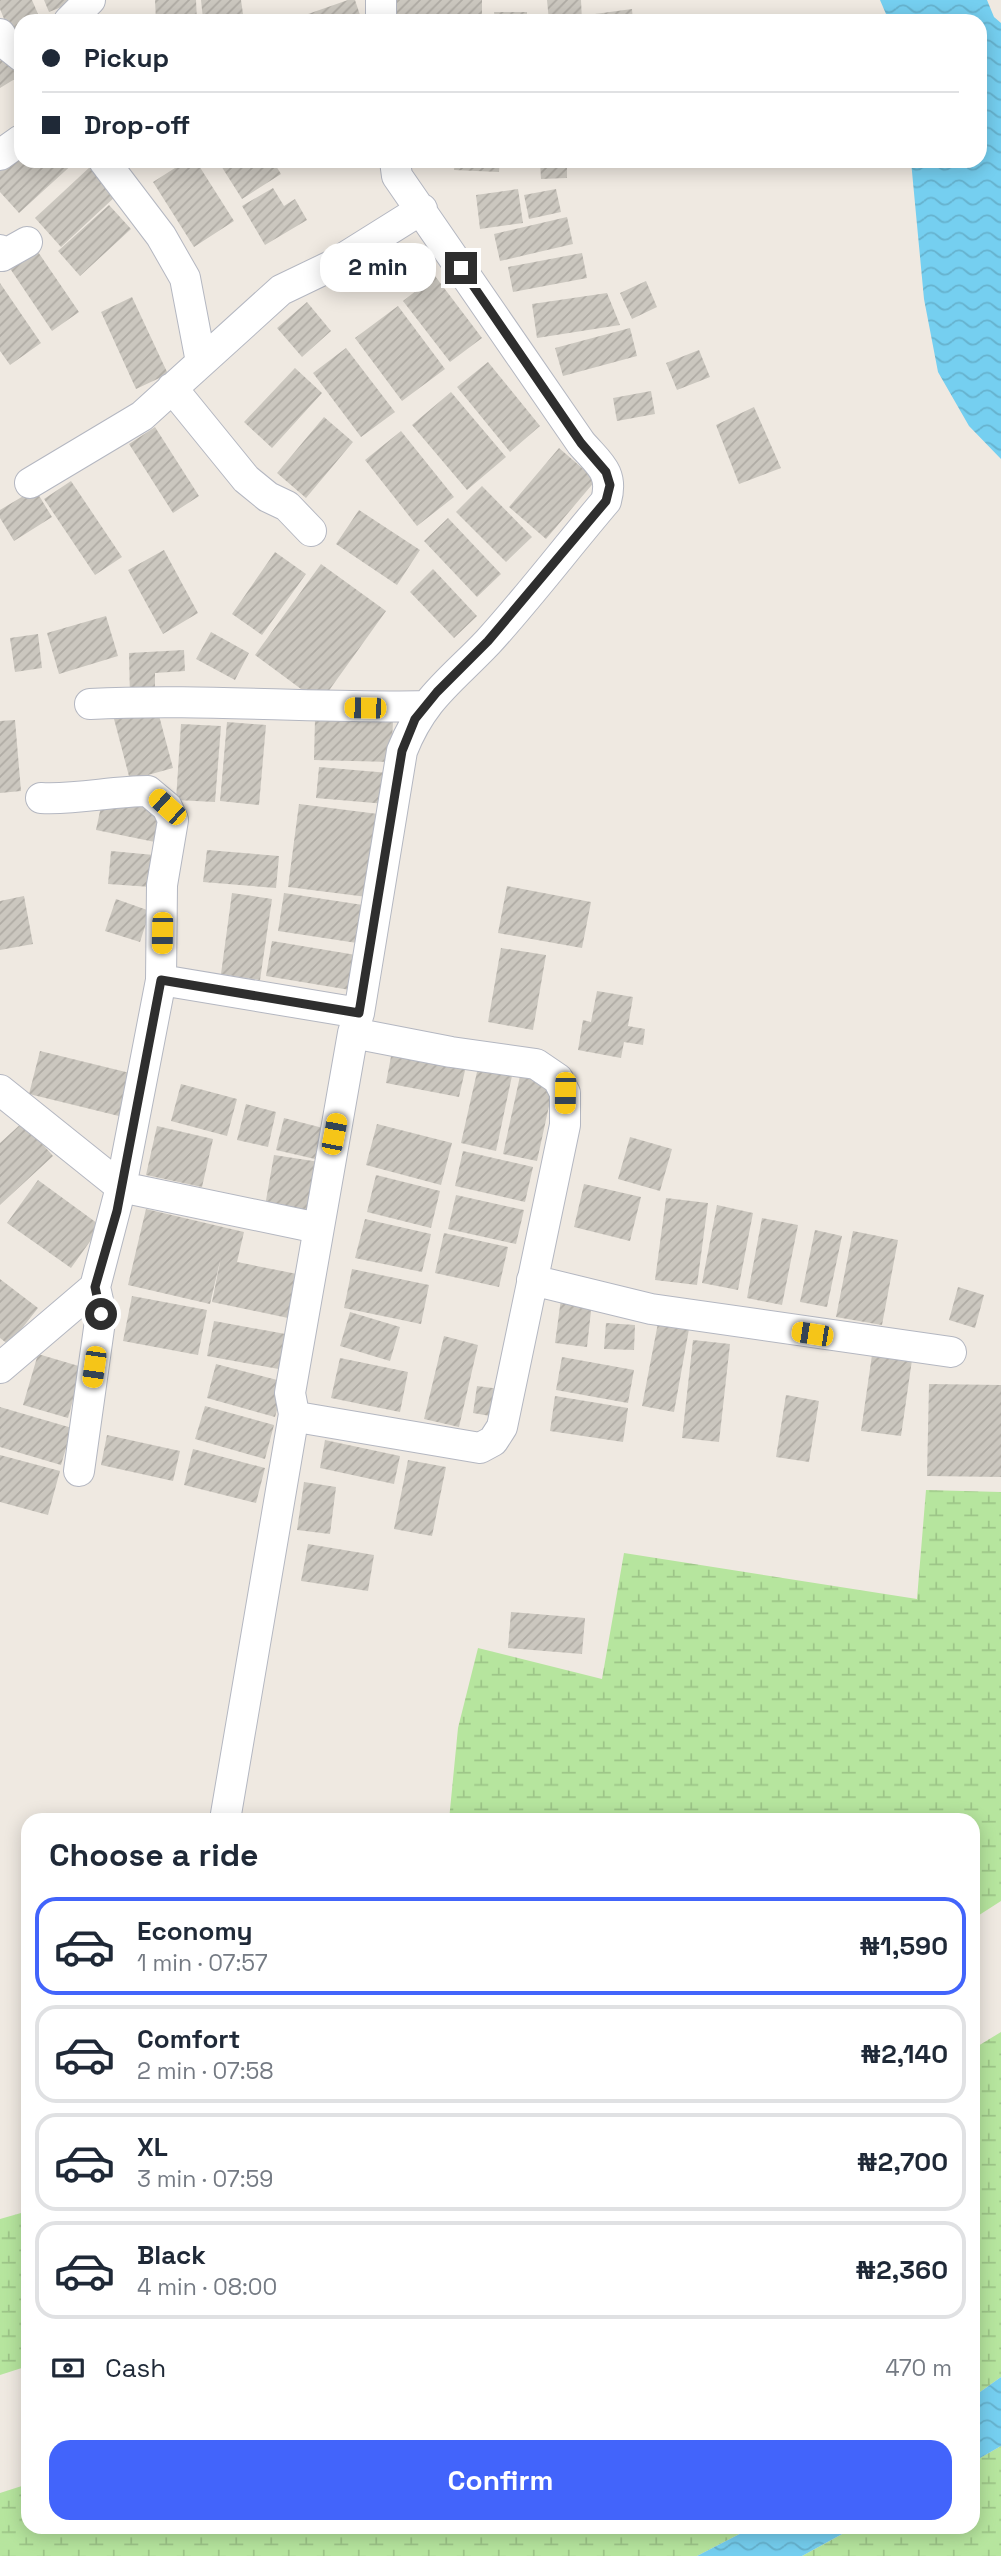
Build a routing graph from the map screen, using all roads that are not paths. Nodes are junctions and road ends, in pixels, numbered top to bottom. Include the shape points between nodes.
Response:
1 (90, 0) edge
2 (76, 14) edge
3 (109, 168) edge
4 (396, 168) edge
5 (422, 209) junction
6 (201, 362) junction
7 (172, 388) junction
8 (30, 483) dead end
9 (311, 531) dead end
10 (90, 704) dead end
11 (426, 706) junction
12 (41, 798) dead end
13 (161, 980) junction
14 (356, 1023) junction
15 (0, 1090) edge
16 (121, 1187) junction
17 (318, 1228) junction
18 (532, 1280) junction
19 (95, 1287) junction
20 (951, 1352) dead end
21 (0, 1368) edge
22 (293, 1414) junction
23 (79, 1471) dead end
24 (226, 1813) edge

1 - 2 street
3 - 6 street via 161,236 185,278
4 - 5 street
5 - 6 street via 331,266 281,290
5 - 11 street via 581,443 606,472 610,485 606,501 488,641
6 - 7 street
7 - 8 street via 142,416
7 - 9 street via 246,479 287,506
10 - 11 street
11 - 14 street via 415,719 402,751
12 - 13 street via 148,791 167,807 173,820 162,885
13 - 14 street
13 - 16 street
14 - 17 street
14 - 18 street via 451,1052 536,1064 558,1079 565,1093 565,1125
15 - 16 street
16 - 17 street
16 - 19 street
17 - 22 street via 290,1393
18 - 20 street via 651,1310
18 - 22 street via 502,1427 493,1441 480,1448
19 - 21 street
19 - 23 street via 101,1314
22 - 24 street

